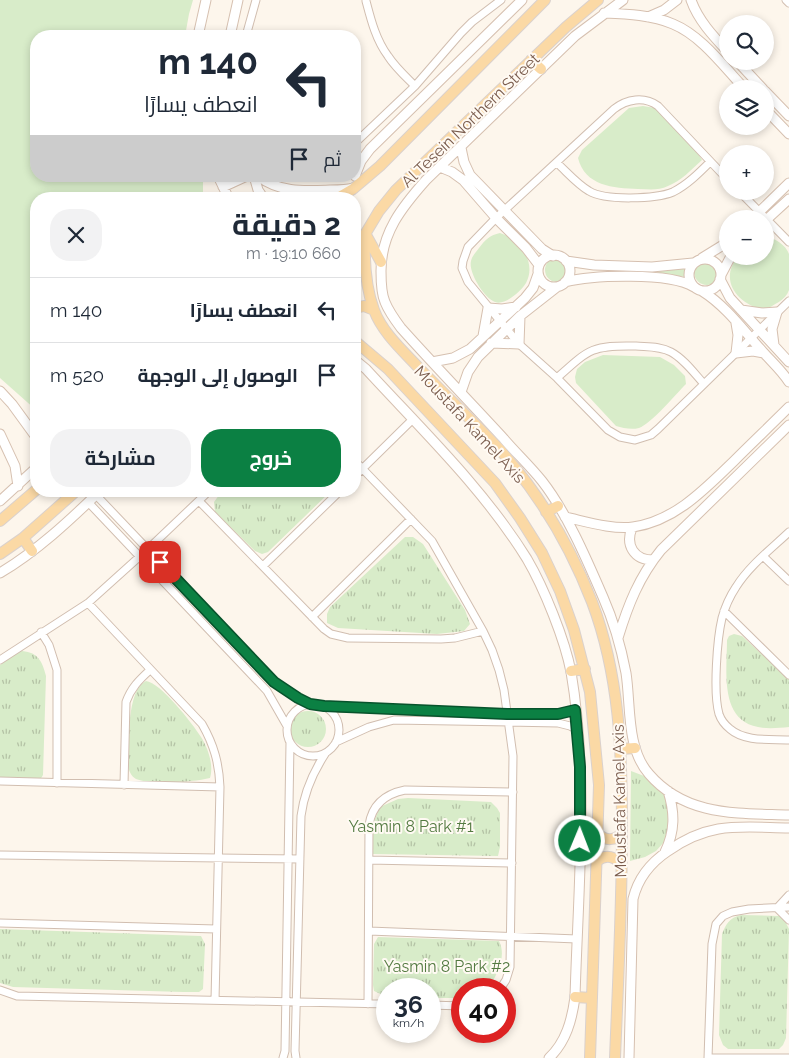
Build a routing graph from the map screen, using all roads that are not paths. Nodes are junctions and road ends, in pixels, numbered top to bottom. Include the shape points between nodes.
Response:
1 (206, 0) edge
2 (238, 0) edge
3 (256, 0) edge
4 (501, 0) edge
5 (522, 0) edge
6 (545, 0) edge
7 (598, 0) edge
8 (623, 0) edge
9 (678, 0) edge
10 (691, 0) edge
11 (786, 0) edge
12 (366, 1) edge
13 (789, 3) edge
14 (604, 13) junction
15 (648, 17) junction
16 (199, 30) edge
17 (231, 30) edge
18 (248, 30) edge
19 (716, 39) junction
20 (719, 42) edge
21 (706, 48) junction
22 (531, 60) junction
23 (541, 69) junction
24 (745, 70) edge
25 (736, 80) edge
26 (755, 80) edge
27 (415, 86) junction
28 (774, 100) edge
29 (789, 116) edge
30 (774, 118) edge
31 (789, 134) edge
32 (361, 137) edge
33 (461, 148) junction
34 (361, 161) edge
35 (710, 162) junction
36 (556, 163) junction
37 (440, 167) junction
38 (719, 171) edge
39 (221, 182) edge
40 (234, 182) edge
41 (265, 182) edge
42 (354, 182) edge
43 (789, 182) edge
44 (223, 187) junction
45 (353, 189) junction
46 (226, 192) edge
47 (348, 192) edge
48 (789, 198) edge
49 (748, 200) edge
50 (505, 210) junction
51 (757, 210) edge
52 (761, 210) edge
53 (774, 212) edge
54 (496, 218) junction
55 (774, 228) edge
56 (365, 234) junction
57 (361, 241) edge
58 (789, 242) edge
59 (719, 248) edge
60 (553, 256) junction
61 (702, 258) junction
62 (566, 261) junction
63 (381, 262) junction
64 (693, 263) junction
65 (727, 265) edge
66 (539, 270) junction
67 (721, 277) junction
68 (561, 284) junction
69 (698, 289) junction
70 (789, 301) edge
71 (517, 306) junction
72 (361, 307) edge
73 (488, 308) junction
74 (374, 310) junction
75 (741, 310) junction
76 (777, 312) junction
77 (520, 316) junction
78 (500, 321) junction
79 (736, 323) junction
80 (506, 329) junction
81 (759, 330) junction
82 (483, 336) junction
83 (751, 338) junction
84 (491, 343) junction
85 (519, 344) junction
86 (774, 345) junction
87 (361, 346) edge
88 (736, 353) junction
89 (764, 354) junction
90 (432, 362) junction
91 (789, 362) edge
92 (361, 365) edge
93 (557, 378) junction
94 (789, 382) edge
95 (704, 384) junction
96 (0, 391) edge
97 (461, 392) junction
98 (789, 407) edge
99 (413, 419) junction
100 (789, 425) edge
101 (30, 429) edge
102 (0, 434) edge
103 (362, 469) joint
104 (30, 474) edge
105 (18, 486) junction
106 (30, 495) edge
107 (69, 497) edge
108 (94, 497) edge
109 (102, 497) edge
110 (203, 497) edge
111 (334, 497) edge
112 (0, 501) edge
113 (199, 501) junction
114 (88, 502) junction
115 (558, 506) junction
116 (546, 512) junction
117 (564, 517) junction
118 (411, 519) junction
119 (0, 521) edge
120 (632, 528) junction
121 (789, 532) edge
122 (23, 538) junction
123 (148, 550) junction
124 (32, 551) junction
125 (0, 554) edge
126 (140, 556) junction
127 (764, 557) junction
128 (653, 560) junction
129 (263, 566) junction
130 (0, 573) edge
131 (789, 580) edge
132 (88, 603) junction
133 (724, 612) junction
134 (312, 617) junction
135 (482, 631) junction
136 (42, 632) junction
137 (618, 638) junction
138 (0, 660) edge
139 (585, 669) junction
140 (150, 670) junction
141 (571, 671) junction
142 (789, 675) edge
143 (310, 704) junction
144 (324, 706) junction
145 (575, 710) junction
146 (508, 717) junction
147 (287, 726) junction
148 (578, 730) junction
149 (789, 740) edge
150 (336, 742) junction
151 (290, 743) junction
152 (635, 748) junction
153 (621, 750) junction
154 (324, 754) junction
155 (0, 781) edge
156 (57, 783) junction
157 (124, 785) junction
158 (220, 787) junction
159 (668, 791) junction
160 (513, 792) junction
161 (789, 815) edge
162 (789, 828) edge
163 (622, 833) junction
164 (598, 834) junction
165 (0, 851) edge
166 (665, 852) junction
167 (10, 854) junction
168 (0, 855) edge
169 (218, 857) junction
170 (288, 859) junction
171 (300, 859) junction
172 (369, 860) junction
173 (597, 861) junction
174 (512, 863) junction
175 (622, 866) junction
176 (789, 895) edge
177 (789, 907) edge
178 (777, 908) junction
179 (789, 920) edge
180 (0, 924) edge
181 (216, 929) junction
182 (369, 931) junction
183 (511, 936) junction
184 (577, 939) junction
185 (507, 978) edge
186 (0, 990) edge
187 (576, 997) junction
188 (592, 998) junction
189 (215, 1000) junction
190 (286, 1001) junction
191 (296, 1001) junction
192 (368, 1004) junction
193 (376, 1004) edge
194 (283, 1058) edge
195 (296, 1058) edge
196 (549, 1058) edge
197 (590, 1058) edge
198 (616, 1058) edge
199 (629, 1058) edge
200 (708, 1058) edge
201 (789, 1058) edge

1 - 16 street
2 - 17 street
3 - 18 street
4 - 27 street via 472,22
5 - 34 street
6 - 45 main road, Al Tesein Northern Street via 380,166
7 - 22 main road, Al Tesein Northern Street
8 - 14 street
9 - 15 street
10 - 19 street
11 - 13 street
12 - 27 street via 382,48
14 - 15 street
14 - 23 street
15 - 21 street via 674,24
19 - 20 street
19 - 21 street
21 - 25 street
22 - 23 main road
22 - 56 main road, Al Tesein Northern Street via 396,190
23 - 33 street
24 - 26 street
27 - 32 street
28 - 29 street
30 - 31 street
33 - 37 street
33 - 50 street via 470,175
35 - 36 street via 673,192 612,198 588,191
35 - 36 street via 663,111 651,101 644,100 621,104
35 - 38 street
36 - 50 street
37 - 54 street via 458,176
37 - 63 street via 398,214 386,237
39 - 44 street
40 - 44 street
41 - 45 street via 296,191
42 - 45 street
43 - 52 street
44 - 46 street
45 - 47 main road, Al Tesein Northern Street
48 - 53 street
49 - 51 street
50 - 54 street
50 - 60 street via 542,249
54 - 66 street via 526,248
54 - 73 street via 468,247 462,261 468,282
55 - 58 street
56 - 57 main road, Al Tesein Northern Street
56 - 63 main road
56 - 74 main road, Moustafa Kamel Axis via 366,274
59 - 61 street
60 - 62 street
60 - 66 street via 545,258
61 - 64 street
61 - 67 street via 717,264
62 - 64 street via 652,267
62 - 68 street via 569,272
63 - 90 street via 388,309
64 - 69 street via 688,275
65 - 67 street
66 - 68 street via 545,284
66 - 71 street via 533,288
67 - 69 street via 712,289
67 - 75 street via 726,293
68 - 69 street via 594,277 652,278 680,280
68 - 77 street
69 - 79 street via 715,300
70 - 76 street
71 - 73 street
71 - 78 street
72 - 74 main road
73 - 78 street
73 - 82 street
74 - 116 main road, Moustafa Kamel Axis via 396,344 501,452
75 - 76 street
75 - 81 street
76 - 81 street
76 - 86 street via 772,329
77 - 80 street
77 - 85 street
78 - 80 street
78 - 82 street
79 - 83 street
79 - 88 street
80 - 84 street
80 - 85 street
81 - 83 street
81 - 86 street
82 - 90 street via 462,354
83 - 88 street
83 - 89 street
84 - 85 street
84 - 97 street via 472,364
85 - 93 street
86 - 91 street
87 - 139 main road, Moustafa Kamel Axis via 475,461 520,518 554,578
88 - 89 street
88 - 95 street
89 - 94 street
90 - 97 street
92 - 99 street
93 - 95 street via 594,349 653,347 677,356
93 - 95 street via 608,430 627,439 651,435
96 - 101 street
97 - 115 street via 535,473
98 - 120 street via 687,504 662,518
99 - 103 street
99 - 141 street via 481,495 528,561 560,633
100 - 128 street
102 - 105 street via 15,466
103 - 118 street
104 - 105 street
105 - 112 street
106 - 119 main road
107 - 122 main road
108 - 114 street
109 - 123 street
110 - 113 street
111 - 129 street
113 - 123 street
113 - 129 street
114 - 124 street
114 - 126 street
115 - 116 main road
115 - 117 street
116 - 153 main road, Moustafa Kamel Axis via 575,562 603,634 616,693
117 - 120 street
117 - 137 street via 589,565
118 - 134 street
118 - 135 street via 436,547
120 - 128 street via 629,535 633,550 644,560
121 - 127 street
122 - 124 main road
122 - 125 main road
123 - 126 street
123 - 143 street via 274,682
124 - 130 street
126 - 132 street
126 - 147 street via 267,691
127 - 131 street
127 - 133 street via 736,586
128 - 137 street via 631,598
129 - 134 street
132 - 136 street
132 - 140 street
133 - 142 street
133 - 149 street via 718,649 717,689 719,713 724,723 739,735 750,738
134 - 135 street via 331,634 348,638 440,639
135 - 146 street via 499,670
136 - 138 street
136 - 156 street via 57,670
137 - 152 street
139 - 141 main road
139 - 164 main road, Moustafa Kamel Axis via 595,740
140 - 157 street via 136,683 126,702
140 - 158 street via 202,724 216,754
141 - 145 street
143 - 144 street
143 - 147 street via 295,712
144 - 146 street
144 - 150 street via 338,722
145 - 146 street
145 - 148 street
146 - 148 street via 558,723
146 - 150 street via 394,720
146 - 160 street
147 - 151 street
148 - 184 street
150 - 154 street
151 - 154 street via 302,754
151 - 170 street
152 - 153 main road
152 - 159 street via 648,773
153 - 163 main road, Moustafa Kamel Axis
154 - 171 street via 311,777 303,803
155 - 156 street
156 - 157 street
157 - 158 street
158 - 169 street
159 - 161 street via 692,804 718,812
159 - 166 street via 674,816
160 - 172 street via 394,792 376,805 371,815
160 - 174 street
162 - 166 street via 709,830
163 - 164 main road via 610,840
163 - 175 main road, Moustafa Kamel Axis
164 - 173 main road, Moustafa Kamel Axis
165 - 167 street
166 - 199 street via 647,868 633,900
167 - 168 street
167 - 169 street
169 - 170 street
169 - 181 street
170 - 171 street
170 - 190 street
171 - 191 street
172 - 174 street
172 - 182 street
173 - 175 main road via 611,857
173 - 188 main road, Moustafa Kamel Axis
174 - 183 street
175 - 198 main road, Moustafa Kamel Axis
176 - 178 street
177 - 178 street
178 - 179 street
178 - 200 street via 732,912 716,924 712,944
180 - 181 street
181 - 189 street
182 - 183 street
182 - 192 street
183 - 184 street
183 - 185 street
184 - 187 street
186 - 189 street via 17,996
187 - 188 main road
187 - 196 street via 569,1026
188 - 197 main road, Moustafa Kamel Axis
189 - 190 street
190 - 191 street
190 - 194 street
191 - 192 street
191 - 195 street
192 - 193 street
200 - 201 street

